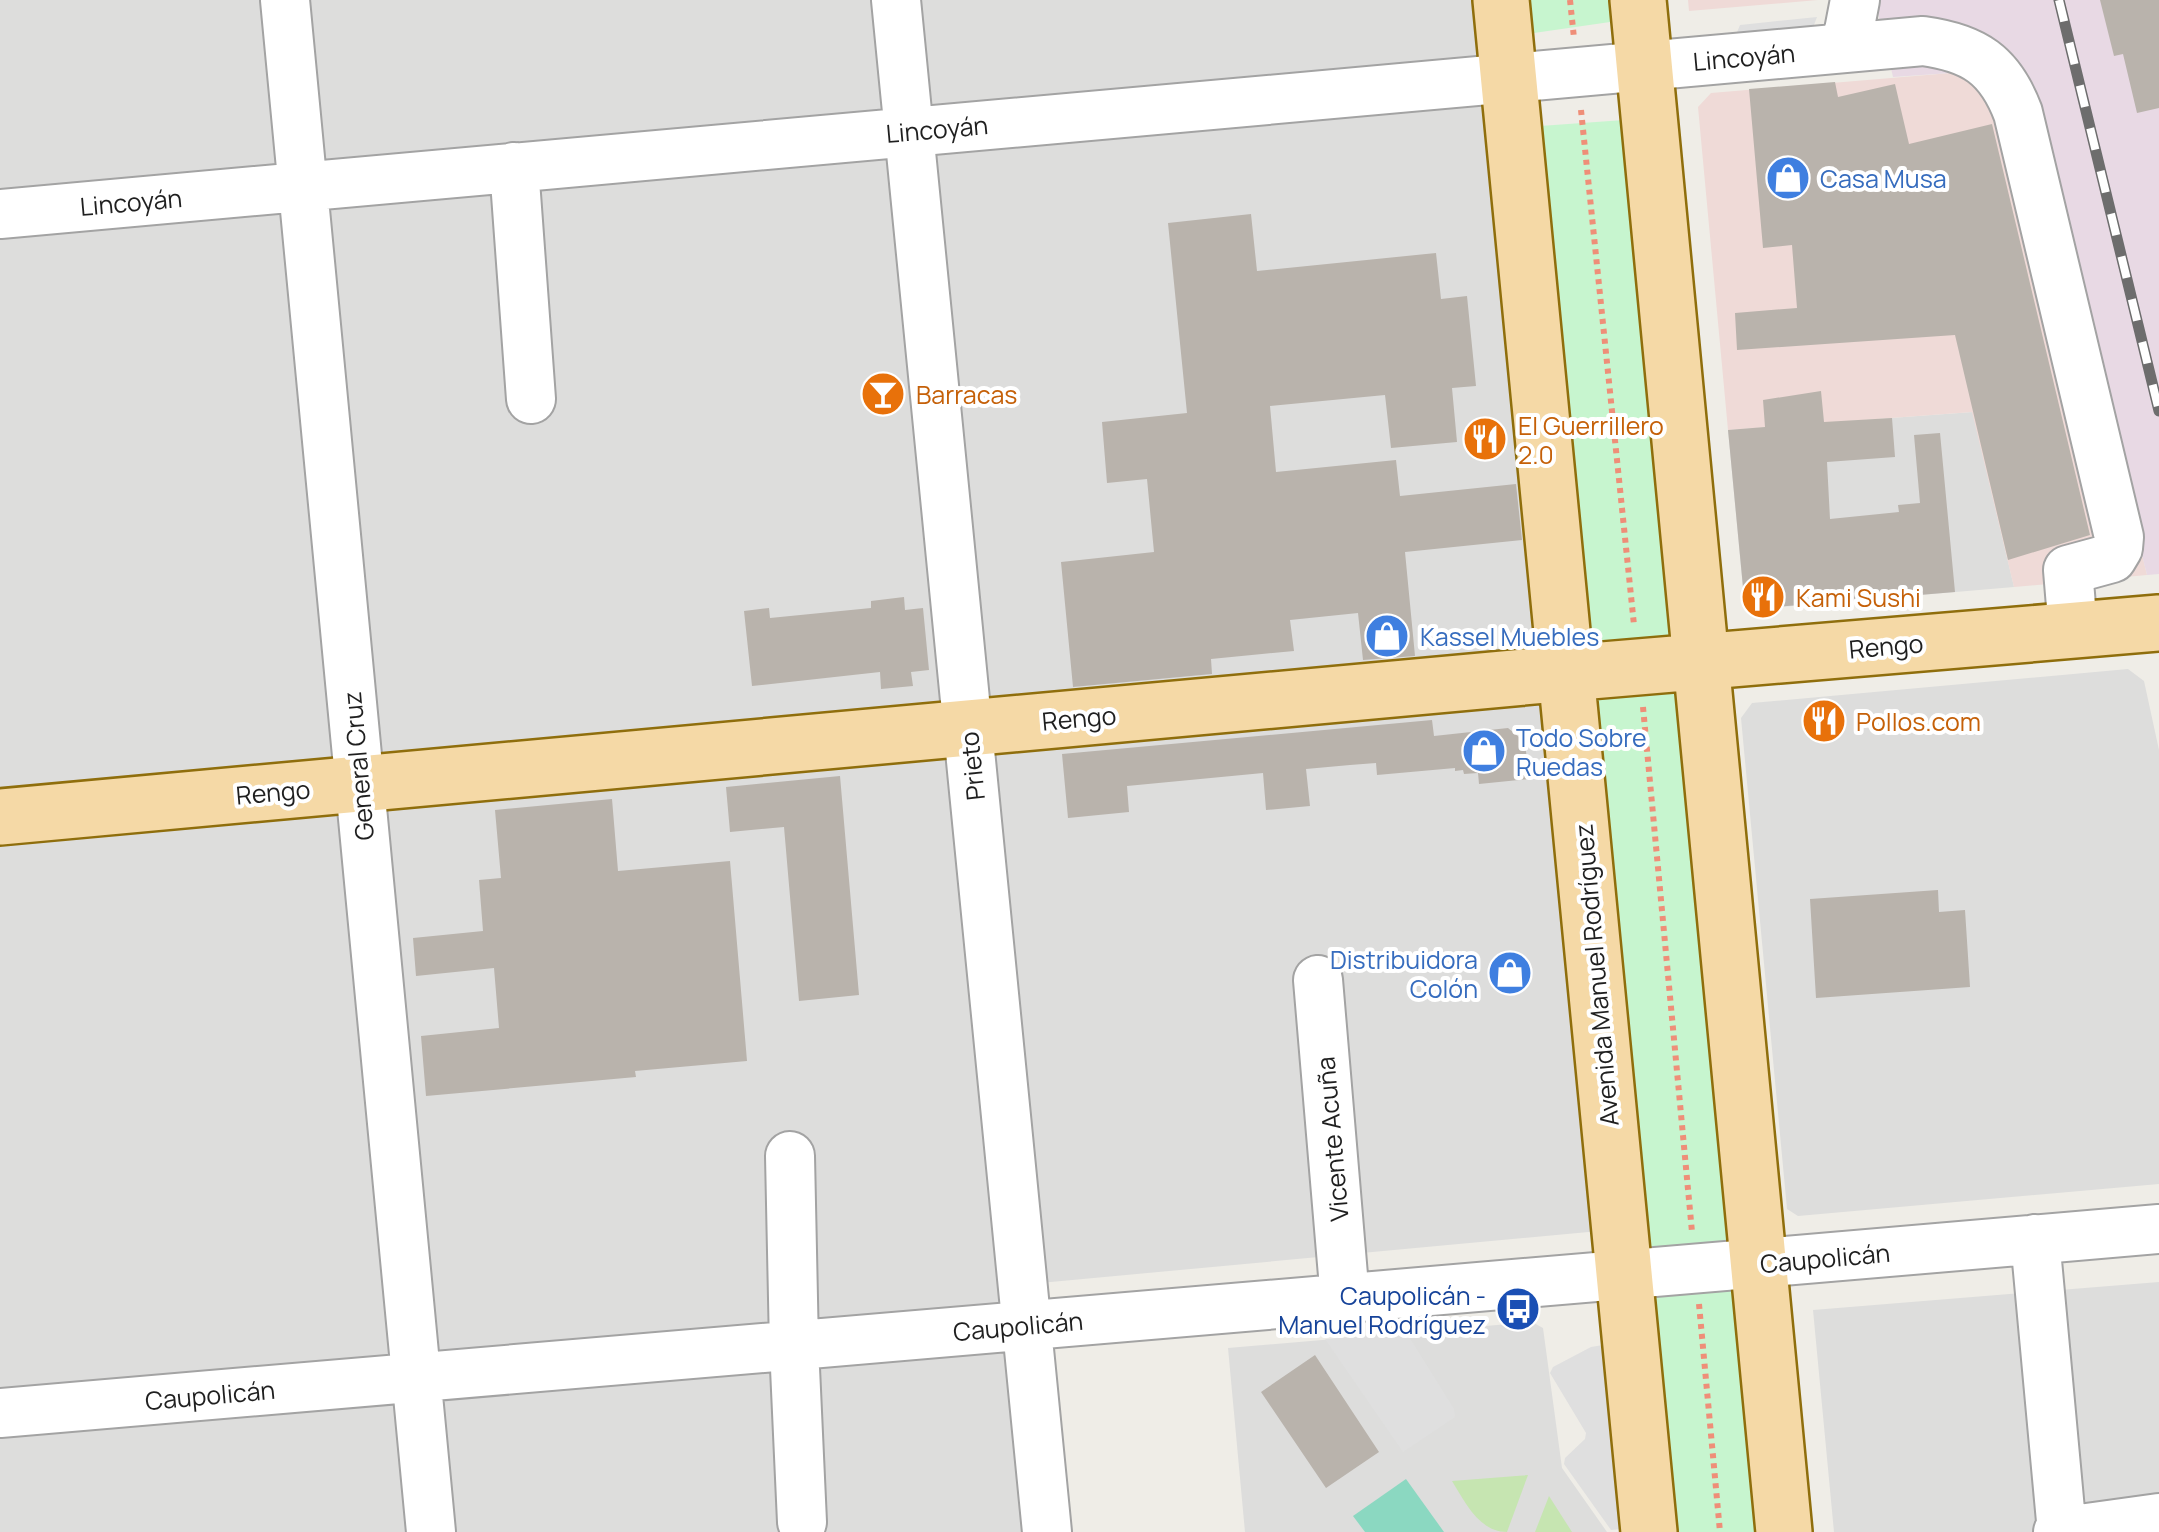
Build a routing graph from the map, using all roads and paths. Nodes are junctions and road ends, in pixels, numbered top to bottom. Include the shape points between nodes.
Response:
1 (285, 0) edge
2 (896, 0) edge
3 (1501, 0) edge
4 (1570, 0) edge
5 (1638, 0) edge
6 (1854, 0) edge
7 (1574, 44) dead end
8 (1858, 46) junction
9 (1644, 66) junction
10 (1508, 76) junction
11 (1580, 101) dead end
12 (909, 131) junction
13 (514, 167) junction
14 (303, 186) junction
15 (0, 214) edge
16 (531, 398) dead end
17 (2158, 629) edge
18 (2073, 630) junction
19 (1702, 663) junction
20 (1639, 668) junction
21 (1567, 673) junction
22 (968, 728) junction
23 (360, 784) junction
24 (0, 817) edge
25 (1318, 980) dead end
26 (790, 1156) dead end
27 (2159, 1229) edge
28 (2035, 1239) junction
29 (1760, 1264) junction
30 (1696, 1269) junction
31 (1624, 1275) junction
32 (1346, 1299) junction
33 (1026, 1326) junction
34 (794, 1346) junction
35 (416, 1378) junction
36 (0, 1413) edge
37 (2159, 1518) edge
38 (802, 1522) dead end
39 (430, 1532) edge
40 (1047, 1532) edge
41 (1649, 1532) edge
42 (1720, 1532) edge
43 (1784, 1532) edge
44 (2061, 1532) edge

1 - 14 street, General Cruz
2 - 12 street, Prieto
3 - 10 main road, Avenida Manuel Rodríguez
4 - 7 path
5 - 9 main road
6 - 8 street via 1849,31
8 - 9 street, Lincoyán
8 - 18 street, Lincoyán via 1924,41 1969,52 2008,87 2018,113 2120,537 2112,558 2068,570
9 - 10 street, Lincoyán
9 - 19 main road
10 - 12 street, Lincoyán
10 - 21 main road, Avenida Manuel Rodríguez
11 - 20 path
12 - 13 street, Lincoyán
12 - 22 street, Prieto
13 - 14 street, Lincoyán
13 - 16 street
14 - 15 street, Lincoyán
14 - 23 street, General Cruz
17 - 18 main road, Rengo
18 - 19 main road, Rengo
19 - 20 main road, Rengo
19 - 29 main road
20 - 21 main road, Rengo
20 - 30 path
21 - 22 main road, Rengo
21 - 31 main road, Avenida Manuel Rodríguez
22 - 23 main road, Rengo
22 - 33 street, Prieto
23 - 24 main road, Rengo
23 - 35 street, General Cruz
25 - 32 street, Vicente Acuña
26 - 34 street
27 - 28 street, Caupolicán
28 - 29 street, Caupolicán
28 - 44 street
29 - 30 street, Caupolicán
29 - 43 main road
30 - 31 street, Caupolicán
30 - 42 path
31 - 32 street, Caupolicán
31 - 41 main road, Avenida Manuel Rodríguez
32 - 33 street, Caupolicán
33 - 34 street, Caupolicán
33 - 40 street, Prieto
34 - 35 street, Caupolicán
34 - 38 street
35 - 36 street, Caupolicán
35 - 39 street, General Cruz
37 - 44 street

